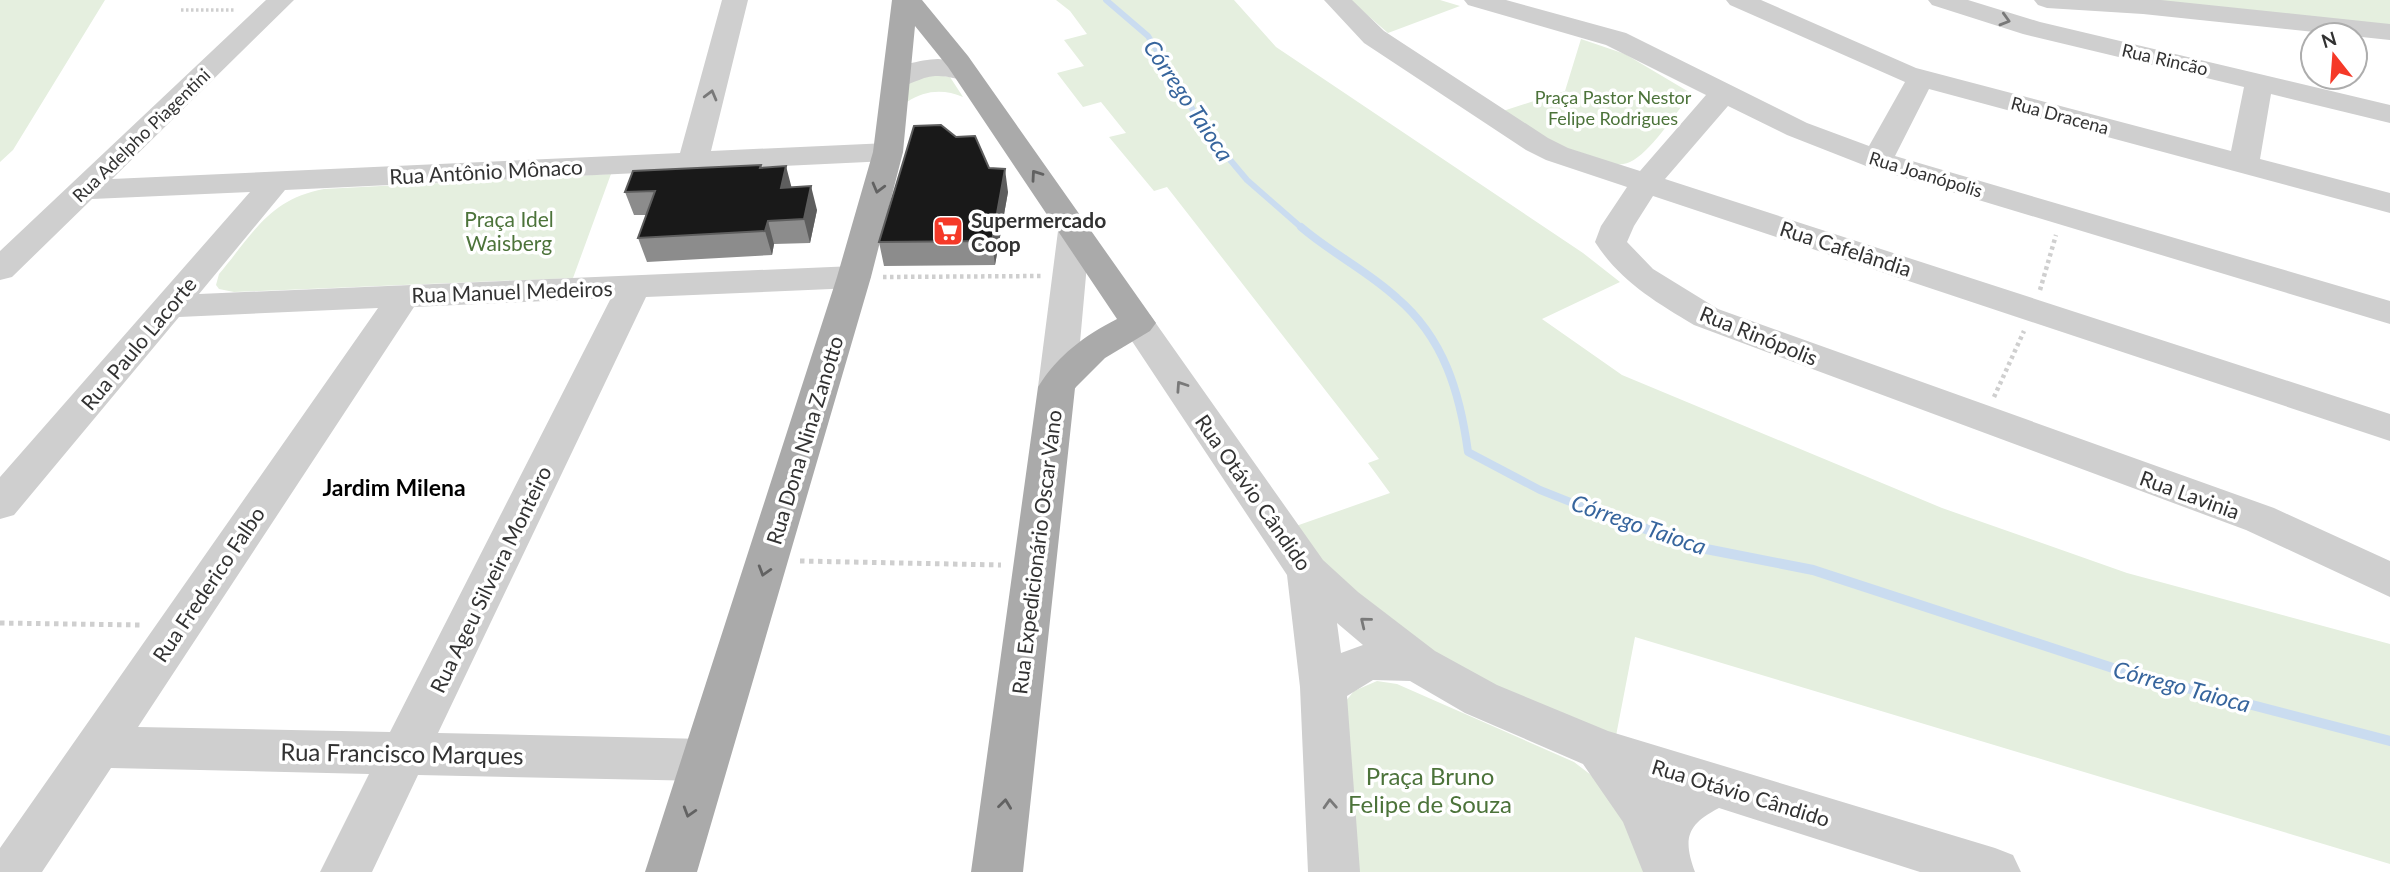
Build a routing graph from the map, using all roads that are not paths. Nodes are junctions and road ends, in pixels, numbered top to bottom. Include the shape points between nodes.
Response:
1 (735, 0) edge
2 (907, 0) edge
3 (1337, 0) edge
4 (1477, 0) edge
5 (1739, 0) edge
6 (1941, 0) edge
7 (2035, 0) edge
8 (2047, 0) edge
9 (276, 5) edge
10 (1772, 9) edge
11 (2390, 32) edge
12 (2069, 37) junction
13 (965, 74) junction
14 (1921, 78) junction
15 (896, 80) junction
16 (2259, 82) junction
17 (1723, 93) junction
18 (2390, 114) edge
19 (888, 152) junction
20 (1877, 160) junction
21 (694, 161) junction
22 (2244, 164) junction
23 (276, 181) junction
24 (1646, 184) junction
25 (84, 191) junction
26 (2390, 203) edge
27 (1074, 231) junction
28 (0, 270) edge
29 (854, 277) junction
30 (634, 286) junction
31 (1115, 290) junction
32 (1068, 292) junction
33 (404, 296) junction
34 (170, 306) junction
35 (2390, 313) edge
36 (1138, 323) junction
37 (1057, 387) junction
38 (1984, 420) joint
39 (2390, 428) edge
40 (0, 504) edge
41 (1308, 572) junction
42 (2390, 580) edge
43 (1419, 664) junction
44 (1323, 687) junction
45 (98, 747) junction
46 (1600, 749) junction
47 (404, 753) junction
48 (705, 760) junction
49 (1717, 785) junction
50 (1830, 820) junction
51 (1665, 859) edge
52 (13, 872) edge
53 (346, 872) edge
54 (671, 872) edge
55 (996, 872) edge
56 (1334, 872) edge
57 (1912, 872) edge
58 (1995, 872) edge

21 -> 1 street
2 - 13 main road, Rua Otávio Cândido
2 - 15 main road, Rua Dona Nina Zanotto
3 - 24 street, Rua Cafelândia via 1374,37 1537,144
4 - 17 street, Rua Joanópolis via 1616,39
5 - 10 street, Rua Dracena
6 -> 12 street, Rua Rincão
7 - 12 street via 2042,14
8 - 11 street
9 - 25 street, Rua Adelpho Piagentini
10 - 14 street, Rua Dracena via 1897,71
12 - 16 street, Rua Rincão
13 - 15 street via 926,68
27 -> 13 main road, Rua Otávio Cândido
14 - 20 street
14 - 22 street, Rua Dracena
15 - 19 main road, Rua Dona Nina Zanotto
16 - 18 street, Rua Rincão
16 - 22 street
17 - 20 street, Rua Joanópolis
17 - 24 street, Rua Rinópolis
19 - 21 street, Rua Antônio Mônaco
19 -> 29 main road, Rua Dona Nina Zanotto
20 - 35 street, Rua Joanópolis
21 - 23 street, Rua Antônio Mônaco
22 - 26 street, Rua Dracena
23 - 25 street, Rua Antônio Mônaco
23 - 34 street, Rua Paulo Lacorte
24 - 38 street, Rua Rinópolis via 1614,229 1611,242 1646,280 1706,317
24 - 39 street, Rua Cafelândia
25 - 28 street, Rua Adelpho Piagentini
27 - 31 main road, Rua Otávio Cândido
27 - 32 street, Rua Expedicionário Oscar Vano
29 - 30 street, Rua Manuel Medeiros
29 -> 48 main road, Rua Dona Nina Zanotto
30 - 33 street, Rua Manuel Medeiros
30 - 47 street, Rua Ageu Silveira Monteiro
31 - 32 street
31 - 36 main road, Rua Otávio Cândido
32 - 37 street, Rua Expedicionário Oscar Vano
33 - 34 street, Rua Manuel Medeiros
33 - 45 street, Rua Frederico Falbo
34 - 40 street, Rua Paulo Lacorte
36 - 37 main road via 1082,355
41 -> 36 street, Rua Otávio Cândido
55 -> 37 main road, Rua Expedicionário Oscar Vano
38 - 42 street, Rua Lavinia via 2260,519
43 -> 41 street, Rua Otávio Cândido
41 - 44 street
43 - 44 street via 1386,657 1365,662
43 - 46 street, Rua Otávio Cândido via 1481,699
56 -> 44 street
45 - 47 street, Rua Francisco Marques
45 - 52 street, Rua Frederico Falbo
46 - 49 street, Rua Otávio Cândido
46 - 51 street via 1625,779
47 - 48 street, Rua Francisco Marques
47 - 53 street, Rua Ageu Silveira Monteiro
48 -> 54 main road, Rua Dona Nina Zanotto
49 - 50 street, Rua Otávio Cândido
49 - 51 street via 1675,809
50 - 57 street
50 - 58 street, Rua Otávio Cândido

